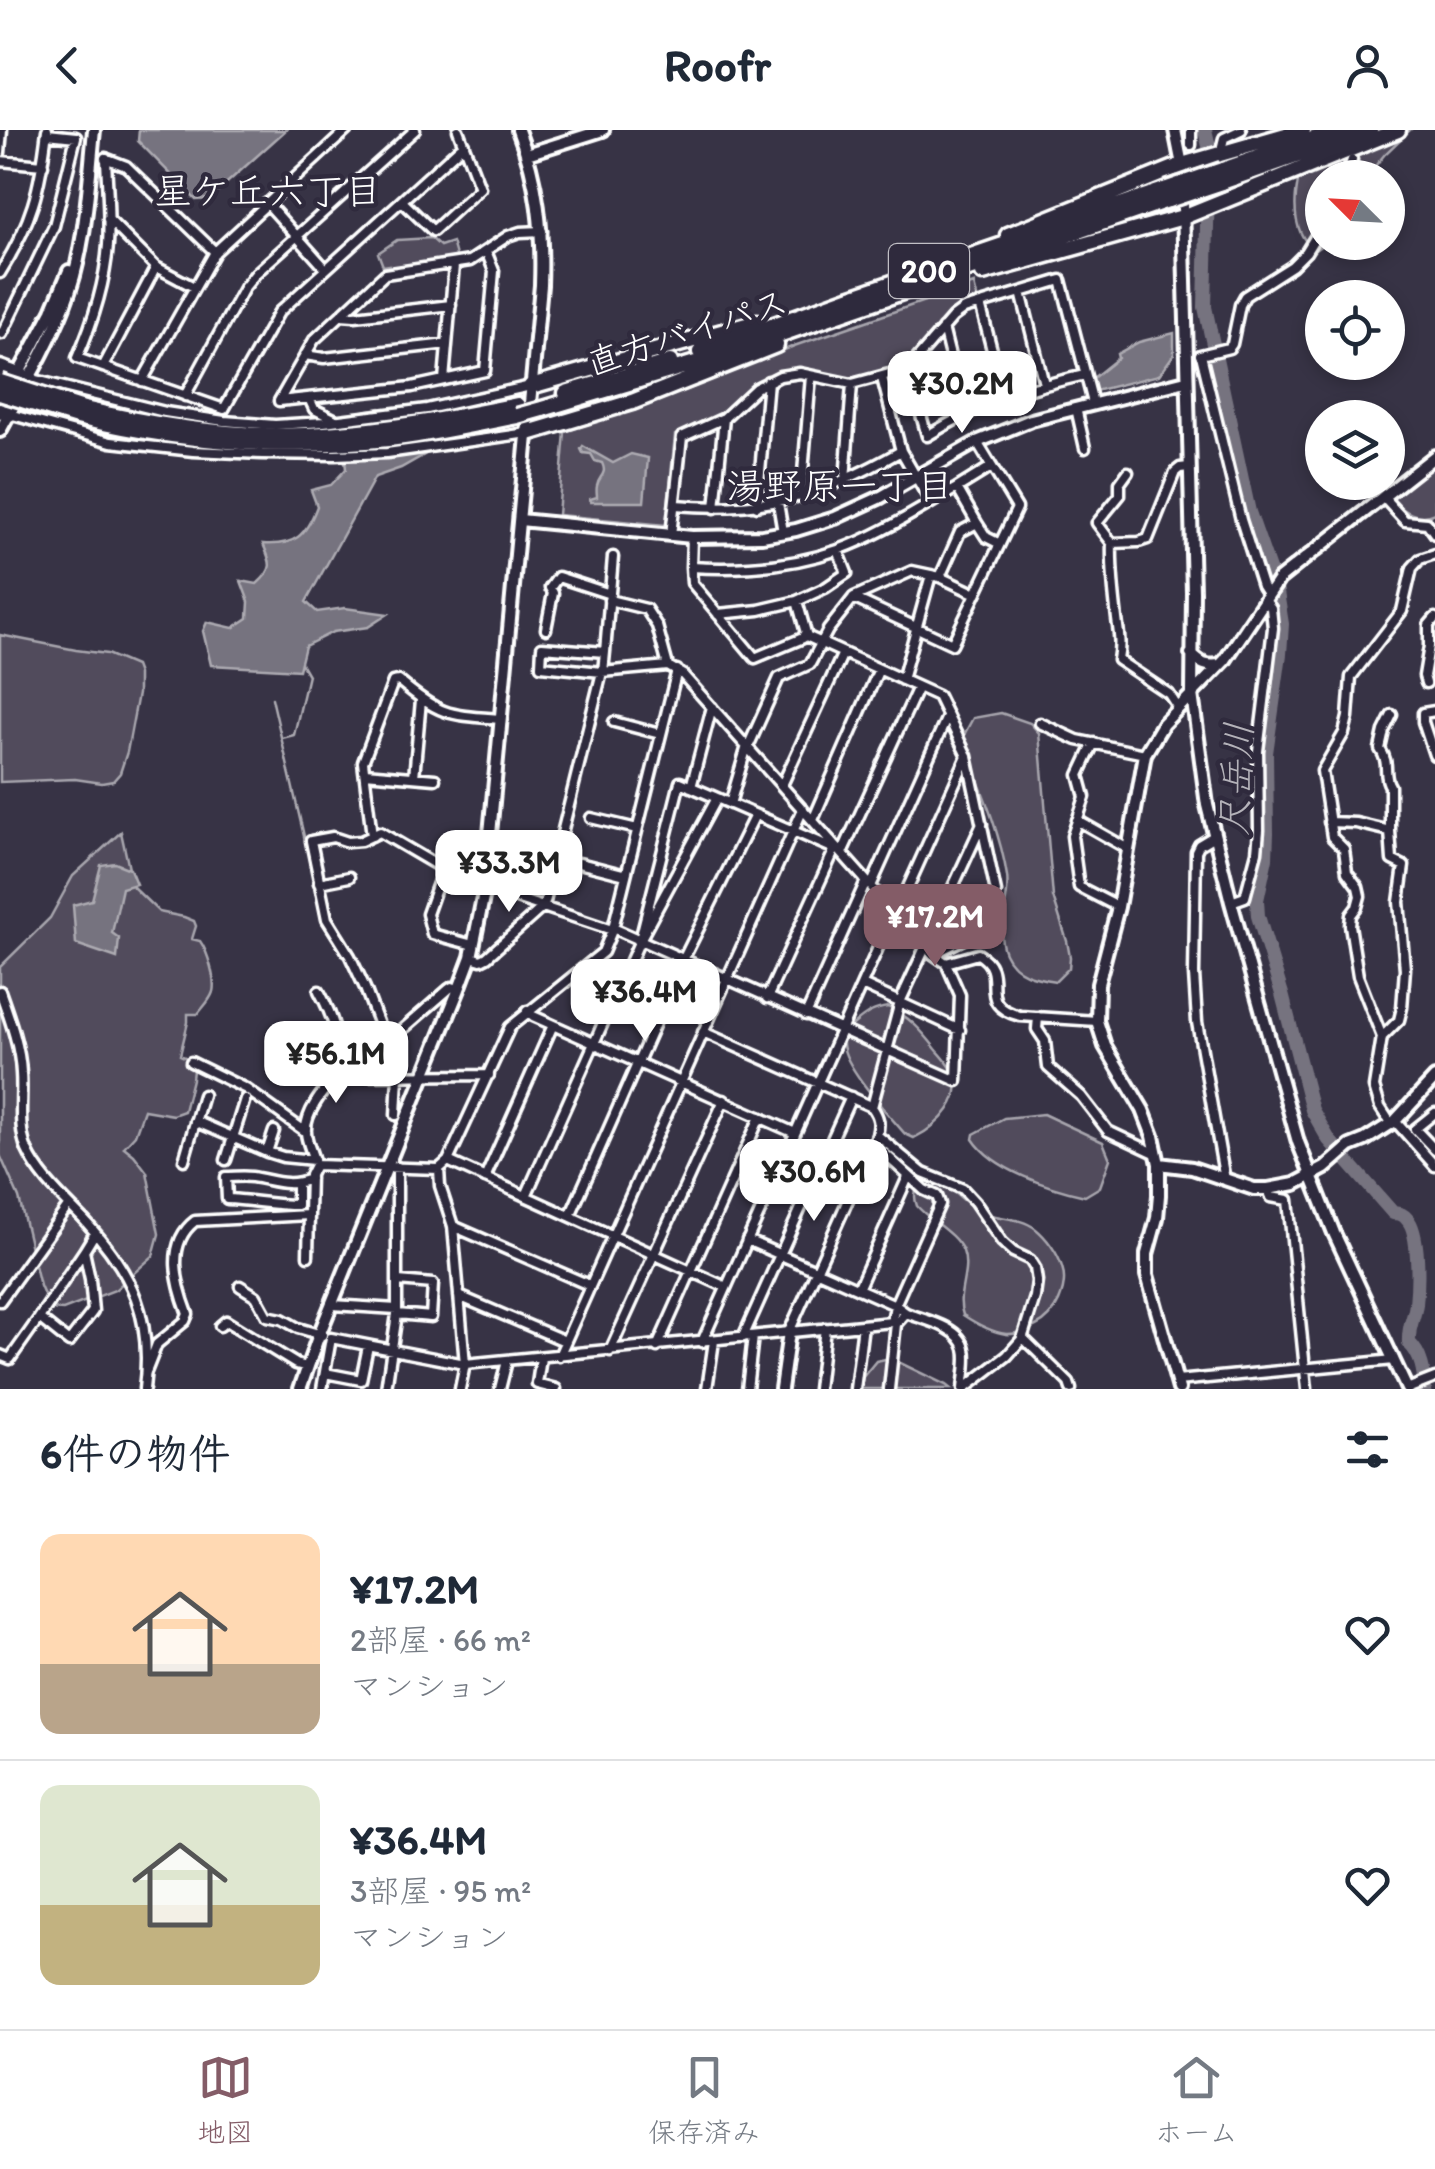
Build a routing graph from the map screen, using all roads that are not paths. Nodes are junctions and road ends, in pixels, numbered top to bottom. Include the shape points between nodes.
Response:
1 (2, 130) edge
2 (94, 130) edge
3 (347, 130) edge
4 (415, 130) edge
5 (458, 130) edge
6 (518, 130) edge
7 (603, 130) edge
8 (1175, 130) edge
9 (1191, 130) edge
10 (1241, 130) edge
11 (1303, 130) edge
12 (1339, 130) edge
13 (1370, 130) edge
14 (1398, 130) edge
15 (47, 132) edge
16 (464, 144) junction
17 (1191, 145) dead end
18 (0, 153) edge
19 (527, 154) junction
20 (1220, 154) junction
21 (92, 156) junction
22 (106, 158) junction
23 (0, 161) edge
24 (43, 165) junction
25 (1182, 165) junction
26 (1222, 176) junction
27 (1168, 194) junction
28 (402, 201) junction
29 (266, 203) junction
30 (1183, 216) junction
31 (108, 220) junction
32 (542, 231) junction
33 (296, 236) junction
34 (486, 251) junction
35 (215, 252) junction
36 (1305, 253) edge
37 (454, 264) junction
38 (156, 266) junction
39 (326, 270) junction
40 (0, 273) edge
41 (887, 285) junction
42 (194, 287) junction
43 (909, 290) junction
44 (1021, 292) junction
45 (855, 302) junction
46 (980, 304) junction
47 (450, 305) junction
48 (340, 314) junction
49 (943, 328) junction
50 (0, 333) edge
51 (447, 344) junction
52 (305, 354) junction
53 (1186, 356) junction
54 (1201, 356) junction
55 (102, 367) junction
56 (0, 368) edge
57 (908, 369) junction
58 (1086, 375) junction
59 (811, 376) junction
60 (23, 377) junction
61 (882, 378) junction
62 (444, 380) junction
63 (142, 381) junction
64 (768, 381) junction
65 (1186, 381) junction
66 (0, 382) edge
67 (852, 384) junction
68 (1044, 384) junction
69 (532, 386) junction
70 (0, 393) edge
71 (185, 396) junction
72 (1004, 396) junction
73 (309, 398) junction
74 (1093, 403) junction
75 (1076, 408) junction
76 (3, 411) edge
77 (78, 412) junction
78 (964, 414) junction
79 (724, 418) junction
80 (337, 421) junction
81 (0, 431) edge
82 (528, 433) junction
83 (977, 442) junction
84 (1085, 448) dead end
85 (901, 451) junction
86 (1435, 456) edge
87 (991, 467) junction
88 (1189, 467) junction
89 (1128, 472) dead end
90 (916, 477) junction
91 (845, 481) junction
92 (1405, 481) edge
93 (956, 488) junction
94 (800, 496) junction
95 (1381, 500) edge
96 (1386, 500) edge
97 (778, 502) junction
98 (931, 503) junction
99 (674, 505) junction
100 (757, 506) junction
101 (715, 508) junction
102 (520, 520) junction
103 (977, 523) junction
104 (783, 532) junction
105 (1435, 534) edge
106 (671, 535) junction
107 (692, 537) junction
108 (1112, 543) junction
109 (1000, 544) junction
110 (838, 550) junction
111 (1435, 554) edge
112 (613, 557) dead end
113 (691, 566) junction
114 (935, 576) junction
115 (976, 594) junction
116 (1266, 596) junction
117 (610, 597) junction
118 (854, 598) junction
119 (797, 601) junction
120 (718, 614) junction
121 (1435, 618) edge
122 (917, 626) junction
123 (546, 629) dead end
124 (804, 635) junction
125 (820, 642) junction
126 (605, 652) junction
127 (842, 652) junction
128 (1192, 654) junction
129 (1431, 662) edge
130 (1220, 665) junction
131 (672, 668) junction
132 (879, 669) junction
133 (602, 672) junction
134 (902, 680) junction
135 (1426, 683) dead end
136 (918, 687) junction
137 (1192, 694) junction
138 (421, 700) junction
139 (712, 706) junction
140 (1178, 708) junction
141 (1435, 710) edge
142 (1392, 715) dead end
143 (947, 717) junction
144 (501, 719) junction
145 (614, 722) dead end
146 (1040, 723) dead end
147 (660, 734) junction
148 (1094, 743) junction
149 (747, 746) junction
150 (1145, 754) junction
151 (1434, 755) edge
152 (967, 756) junction
153 (364, 773) junction
154 (414, 777) junction
155 (435, 779) dead end
156 (782, 786) junction
157 (691, 787) junction
158 (717, 798) junction
159 (730, 804) junction
160 (803, 809) junction
161 (756, 815) junction
162 (591, 818) dead end
163 (813, 820) junction
164 (1077, 820) junction
165 (1329, 822) junction
166 (982, 824) junction
167 (637, 829) junction
168 (794, 831) junction
169 (1390, 831) junction
170 (372, 836) junction
171 (1214, 836) junction
172 (1128, 849) junction
173 (839, 852) junction
174 (580, 863) dead end
175 (443, 869) junction
176 (626, 875) junction
177 (350, 877) dead end
178 (320, 883) junction
179 (869, 883) junction
180 (485, 888) junction
181 (1231, 902) junction
182 (544, 906) junction
183 (1118, 906) junction
184 (895, 913) junction
185 (613, 929) junction
186 (640, 940) junction
187 (925, 946) junction
188 (472, 951) junction
189 (933, 954) junction
190 (683, 960) junction
191 (946, 963) junction
192 (727, 980) junction
193 (862, 985) junction
194 (459, 988) junction
195 (0, 991) edge
196 (319, 991) dead end
197 (767, 998) junction
198 (900, 1002) junction
199 (527, 1011) junction
200 (806, 1015) junction
201 (1038, 1017) junction
202 (1097, 1022) junction
203 (554, 1025) junction
204 (960, 1030) junction
205 (841, 1031) junction
206 (703, 1032) junction
207 (1382, 1037) junction
208 (594, 1042) junction
209 (386, 1043) junction
210 (888, 1051) junction
211 (191, 1062) dead end
212 (637, 1062) junction
213 (394, 1075) junction
214 (489, 1075) junction
215 (336, 1076) junction
216 (426, 1076) junction
217 (1435, 1078) edge
218 (682, 1081) junction
219 (818, 1082) junction
220 (204, 1096) dead end
221 (850, 1097) junction
222 (245, 1100) dead end
223 (724, 1100) junction
224 (872, 1107) junction
225 (1435, 1112) edge
226 (396, 1115) dead end
227 (760, 1117) junction
228 (195, 1121) junction
229 (1393, 1122) junction
230 (274, 1131) dead end
231 (306, 1132) junction
232 (794, 1133) junction
233 (234, 1136) junction
234 (875, 1139) junction
235 (1435, 1150) edge
236 (267, 1152) junction
237 (1158, 1159) junction
238 (184, 1160) dead end
239 (226, 1160) dead end
240 (448, 1161) junction
241 (314, 1163) junction
242 (1435, 1166) edge
243 (392, 1167) junction
244 (439, 1169) junction
245 (908, 1176) junction
246 (484, 1178) junction
247 (1310, 1178) junction
248 (310, 1179) junction
249 (260, 1180) junction
250 (1226, 1180) junction
251 (297, 1184) junction
252 (1268, 1189) junction
253 (526, 1196) junction
254 (260, 1200) junction
255 (69, 1206) junction
256 (309, 1215) junction
257 (570, 1216) junction
258 (454, 1226) junction
259 (95, 1233) junction
260 (611, 1236) junction
261 (747, 1240) junction
262 (84, 1251) junction
263 (654, 1255) junction
264 (779, 1255) junction
265 (308, 1256) dead end
266 (815, 1270) junction
267 (690, 1271) junction
268 (398, 1281) junction
269 (589, 1285) junction
270 (240, 1286) dead end
271 (726, 1287) junction
272 (858, 1289) junction
273 (459, 1296) junction
274 (0, 1301) edge
275 (332, 1305) junction
276 (895, 1305) junction
277 (397, 1312) junction
278 (906, 1313) junction
279 (39, 1318) junction
280 (894, 1323) junction
281 (862, 1324) junction
282 (220, 1326) dead end
283 (825, 1328) junction
284 (789, 1332) junction
285 (325, 1336) junction
286 (748, 1337) junction
287 (1022, 1338) junction
288 (714, 1340) junction
289 (566, 1341) junction
290 (702, 1342) junction
291 (368, 1346) junction
292 (657, 1347) junction
293 (610, 1351) junction
294 (393, 1352) junction
295 (0, 1356) edge
296 (560, 1356) junction
297 (541, 1358) junction
298 (1394, 1360) junction
299 (507, 1361) junction
300 (465, 1364) junction
301 (307, 1368) junction
302 (1304, 1368) junction
303 (146, 1372) junction
304 (325, 1373) junction
305 (1434, 1379) edge
306 (1178, 1385) edge
307 (536, 1387) edge
308 (1410, 1388) edge
309 (144, 1389) edge
310 (300, 1389) edge
311 (322, 1389) edge
312 (386, 1389) edge
313 (460, 1389) edge
314 (500, 1389) edge
315 (556, 1389) edge
316 (708, 1389) edge
317 (747, 1389) edge
318 (781, 1389) edge
319 (818, 1389) edge
320 (855, 1389) edge
321 (889, 1389) edge
322 (963, 1389) edge
323 (1071, 1389) edge
324 (1307, 1389) edge

1 - 18 street
2 - 21 street
3 - 29 street
4 - 33 street
5 - 16 street
6 - 19 street
7 - 19 street
8 - 25 street
9 - 17 street
10 - 20 street via 1224,138
11 - 20 highway
12 - 26 highway, 直方バイパス / 200
13 - 26 highway, 直方バイパス / 200
14 - 30 highway
15 - 24 street
15 - 50 street via 76,137 45,247
16 - 28 street
16 - 28 street via 480,188 433,231
19 - 32 street
20 - 25 highway
21 - 22 street
21 - 60 street via 82,232
22 - 31 street
22 - 35 street via 126,166
23 - 24 street
24 - 40 street via 34,206
25 - 30 street
25 - 41 highway
26 - 27 highway, 直方バイパス / 200, bridge
27 - 41 highway, 直方バイパス / 200
27 - 43 highway, 直方バイパス / 200
28 - 39 street
29 - 33 street
29 - 35 street
30 - 43 highway
30 - 53 street
31 - 38 street
31 - 55 street via 98,298 77,358
32 - 34 street via 508,236
32 - 69 street
33 - 39 street
33 - 71 street via 244,288
34 - 37 street
34 - 62 street via 494,272 485,371
35 - 42 street
36 - 54 street via 1246,296 1228,348
37 - 47 street
37 - 48 street via 385,274
38 - 42 street
38 - 55 street
39 - 71 street via 279,312 224,409
41 - 45 highway, 直方バイパス / 200
42 - 63 street
43 - 45 highway, 直方バイパス / 200
44 - 46 street
44 - 58 street via 1060,280
44 - 68 street
45 - 69 highway
45 - 77 highway, 直方バイパス / 200, bridge via 709,359 389,439 272,445 175,437
45 - 82 highway via 686,382
46 - 49 street
46 - 72 street
47 - 48 street
47 - 51 street
48 - 52 street
49 - 57 street
49 - 78 street
51 - 52 street via 324,358
51 - 62 street
52 - 73 street via 278,401
53 - 54 street
53 - 65 street
54 - 116 street
55 - 63 street
56 - 60 highway
57 - 61 street
57 - 78 street via 927,436
58 - 68 street
58 - 74 street
59 - 64 street
59 - 67 street
59 - 94 street
60 - 76 street
60 - 80 street via 224,421
61 - 67 street
61 - 85 street
62 - 73 street
63 - 71 street
64 - 79 street
64 - 100 street
65 - 74 street
65 - 88 street
66 - 77 highway, 直方バイパス / 200, bridge
67 - 91 street
68 - 72 street
69 - 80 street
69 - 82 street
70 - 77 highway, 直方バイパス / 200, bridge
72 - 78 street
73 - 80 street via 314,410
74 - 75 street
75 - 83 street
75 - 84 street
76 - 81 street
76 - 82 street via 110,442 245,454 387,453
79 - 99 street via 682,436
79 - 101 street
82 - 102 street
83 - 87 street
83 - 90 street
85 - 90 street
85 - 91 street
86 - 92 street
87 - 93 street
87 - 109 street via 1017,508
88 - 108 street via 1175,472 1148,539
88 - 128 street
89 - 108 street via 1097,523
90 - 98 street
90 - 104 street via 835,518
91 - 94 street
93 - 98 street
93 - 103 street
94 - 97 street
95 - 116 street via 1278,579
96 - 105 street via 1405,520 1428,523
97 - 100 street
97 - 104 street
98 - 110 street
99 - 101 street
99 - 106 street
100 - 101 street
102 - 106 street
102 - 144 street
103 - 109 street
103 - 114 street via 960,532
104 - 107 street
106 - 107 street
107 - 113 street
108 - 140 street via 1122,639 1118,660 1169,694
109 - 115 street
110 - 113 street via 735,568
110 - 119 street via 847,574
111 - 165 street via 1412,568 1402,610 1351,677 1344,732 1322,771
112 - 117 street
113 - 120 street via 692,583
114 - 115 street
114 - 118 street via 912,571
114 - 122 street
115 - 122 street via 952,644
116 - 130 street
116 - 181 street via 1273,628 1258,750 1260,830 1246,897
117 - 123 street via 558,578 550,588
117 - 126 street
117 - 131 street via 646,608
118 - 122 street
118 - 125 street
119 - 120 street
119 - 124 street
120 - 124 street via 755,658
121 - 129 street via 1429,625
122 - 134 street
124 - 125 street
125 - 127 street
125 - 149 street via 810,664 779,678
126 - 133 street
126 - 133 street via 542,647 540,666
127 - 132 street
127 - 156 street
128 - 130 street via 1202,664
128 - 137 street
129 - 135 street
130 - 137 street
131 - 133 street
131 - 139 street
131 - 147 street
132 - 134 street
132 - 163 street
133 - 182 street
134 - 136 street
136 - 143 street via 938,696
136 - 173 street
137 - 140 street
137 - 171 street
138 - 144 street via 446,714
138 - 153 street via 393,682
138 - 154 street
139 - 149 street
139 - 157 street
140 - 150 street
141 - 151 street via 1423,713 1422,722
142 - 169 street via 1380,749 1387,759
143 - 152 street
143 - 179 street
144 - 180 street
145 - 147 street
146 - 148 street
147 - 167 street
148 - 150 street
148 - 164 street via 1079,775 1085,797
149 - 156 street
149 - 159 street
150 - 172 street
152 - 166 street
152 - 184 street
153 - 154 street
153 - 170 street
154 - 155 street
156 - 160 street
157 - 158 street
157 - 186 street via 680,782
158 - 159 street
158 - 186 street
159 - 161 street
160 - 163 street
160 - 168 street
161 - 168 street
161 - 190 street
162 - 167 street
163 - 173 street
164 - 172 street
164 - 183 street via 1072,844 1079,887
165 - 169 street
165 - 207 street via 1358,887 1350,925 1358,976
166 - 187 street
166 - 189 street via 996,892 976,934
167 - 176 street
168 - 173 street
168 - 192 street
169 - 207 street via 1392,860 1404,866 1399,902 1405,969 1399,1020
170 - 175 street via 380,832
170 - 178 street via 311,841
171 - 181 street
171 - 250 street via 1196,851 1194,974
172 - 183 street
173 - 179 street
173 - 197 street
174 - 176 street
175 - 180 street
175 - 188 street via 427,914 432,934
176 - 185 street
177 - 178 street
178 - 209 street via 327,919
179 - 184 street
179 - 200 street
180 - 182 street
180 - 188 street
181 - 247 street
182 - 185 street
182 - 188 street via 488,957 481,960
183 - 202 street via 1098,984
184 - 187 street
184 - 193 street
185 - 186 street
185 - 199 street via 603,952
186 - 190 street
186 - 208 street
187 - 189 street
187 - 198 street
188 - 194 street
189 - 191 street
190 - 192 street
190 - 212 street
191 - 201 street via 986,958 995,1002 1010,1013
191 - 204 street via 960,995
192 - 197 street
192 - 206 street
193 - 198 street
193 - 205 street
194 - 209 street via 449,988
194 - 216 street
195 - 255 street via 21,1070 25,1146
196 - 215 street via 333,1017
197 - 200 street
198 - 204 street
198 - 210 street
199 - 203 street
199 - 214 street via 510,1027
200 - 205 street
201 - 202 street
201 - 237 street via 1048,1067 1108,1131
202 - 237 street via 1143,1110
203 - 208 street
203 - 246 street
204 - 210 street via 957,1081
205 - 210 street
205 - 219 street
206 - 218 street
206 - 219 street
207 - 229 street via 1374,1087
208 - 212 street
208 - 253 street
209 - 213 street
210 - 224 street
211 - 231 street via 246,1089
212 - 218 street
212 - 257 street
213 - 215 street
213 - 216 street
213 - 226 street
214 - 216 street
214 - 240 street
215 - 231 street
216 - 243 street
217 - 229 street
218 - 223 street
218 - 260 street
219 - 221 street
219 - 232 street
220 - 228 street
221 - 224 street
221 - 264 street
222 - 233 street
223 - 227 street
223 - 263 street
224 - 234 street via 880,1126
225 - 235 street via 1415,1128
227 - 232 street
227 - 267 street
228 - 233 street
228 - 238 street
229 - 242 street
229 - 247 street
230 - 236 street
231 - 241 street
232 - 261 street
233 - 236 street
233 - 239 street
234 - 245 street
234 - 266 street
234 - 287 street via 923,1173 963,1189 1002,1242 1030,1260 1037,1281
236 - 241 street
237 - 250 street
237 - 306 street via 1160,1195 1147,1275
240 - 244 street
240 - 246 street
241 - 243 street
241 - 248 street
243 - 244 street
243 - 268 street
243 - 275 street
244 - 258 street
245 - 272 street
245 - 276 street via 940,1204
246 - 253 street
247 - 252 street
247 - 298 street
248 - 251 street
248 - 256 street
249 - 251 street
249 - 254 street
249 - 254 street via 226,1177 227,1199
250 - 252 street
251 - 254 street via 298,1205
252 - 302 street via 1271,1198 1288,1200
253 - 257 street
255 - 259 street
255 - 274 street
256 - 265 street
256 - 303 street via 195,1222 184,1229 175,1270 188,1314 157,1344
257 - 260 street
258 - 269 street
258 - 273 street
259 - 262 street
259 - 303 street via 142,1309
260 - 263 street
260 - 269 street
261 - 264 street
261 - 271 street
262 - 279 street
262 - 279 street via 93,1311 69,1342
263 - 267 street
263 - 293 street
264 - 266 street
264 - 286 street
266 - 272 street
266 - 284 street
267 - 271 street
267 - 292 street
268 - 277 street
268 - 277 street via 433,1284 431,1317
269 - 289 street
270 - 285 street via 268,1316
271 - 290 street
272 - 276 street
273 - 289 street
273 - 300 street
275 - 277 street
275 - 285 street
276 - 278 street
276 - 280 street
277 - 294 street
278 - 280 street
278 - 322 street via 960,1339
279 - 295 street via 10,1360
280 - 281 street
280 - 321 street
281 - 283 street
281 - 320 street
282 - 301 street via 226,1321
283 - 284 street
283 - 319 street
284 - 286 street
284 - 318 street
285 - 291 street
285 - 301 street
285 - 304 street
286 - 288 street
286 - 317 street
287 - 322 street
287 - 323 street
288 - 290 street
288 - 316 street
289 - 296 street
290 - 292 street
291 - 294 street
291 - 304 street via 361,1380
292 - 293 street
293 - 296 street
294 - 300 street
294 - 312 street
296 - 297 street
297 - 299 street
297 - 307 street
298 - 302 street
298 - 308 street
299 - 300 street
299 - 314 street
300 - 313 street
301 - 310 street
302 - 306 street
302 - 324 street
303 - 309 street
304 - 311 street
305 - 308 street
307 - 315 street

